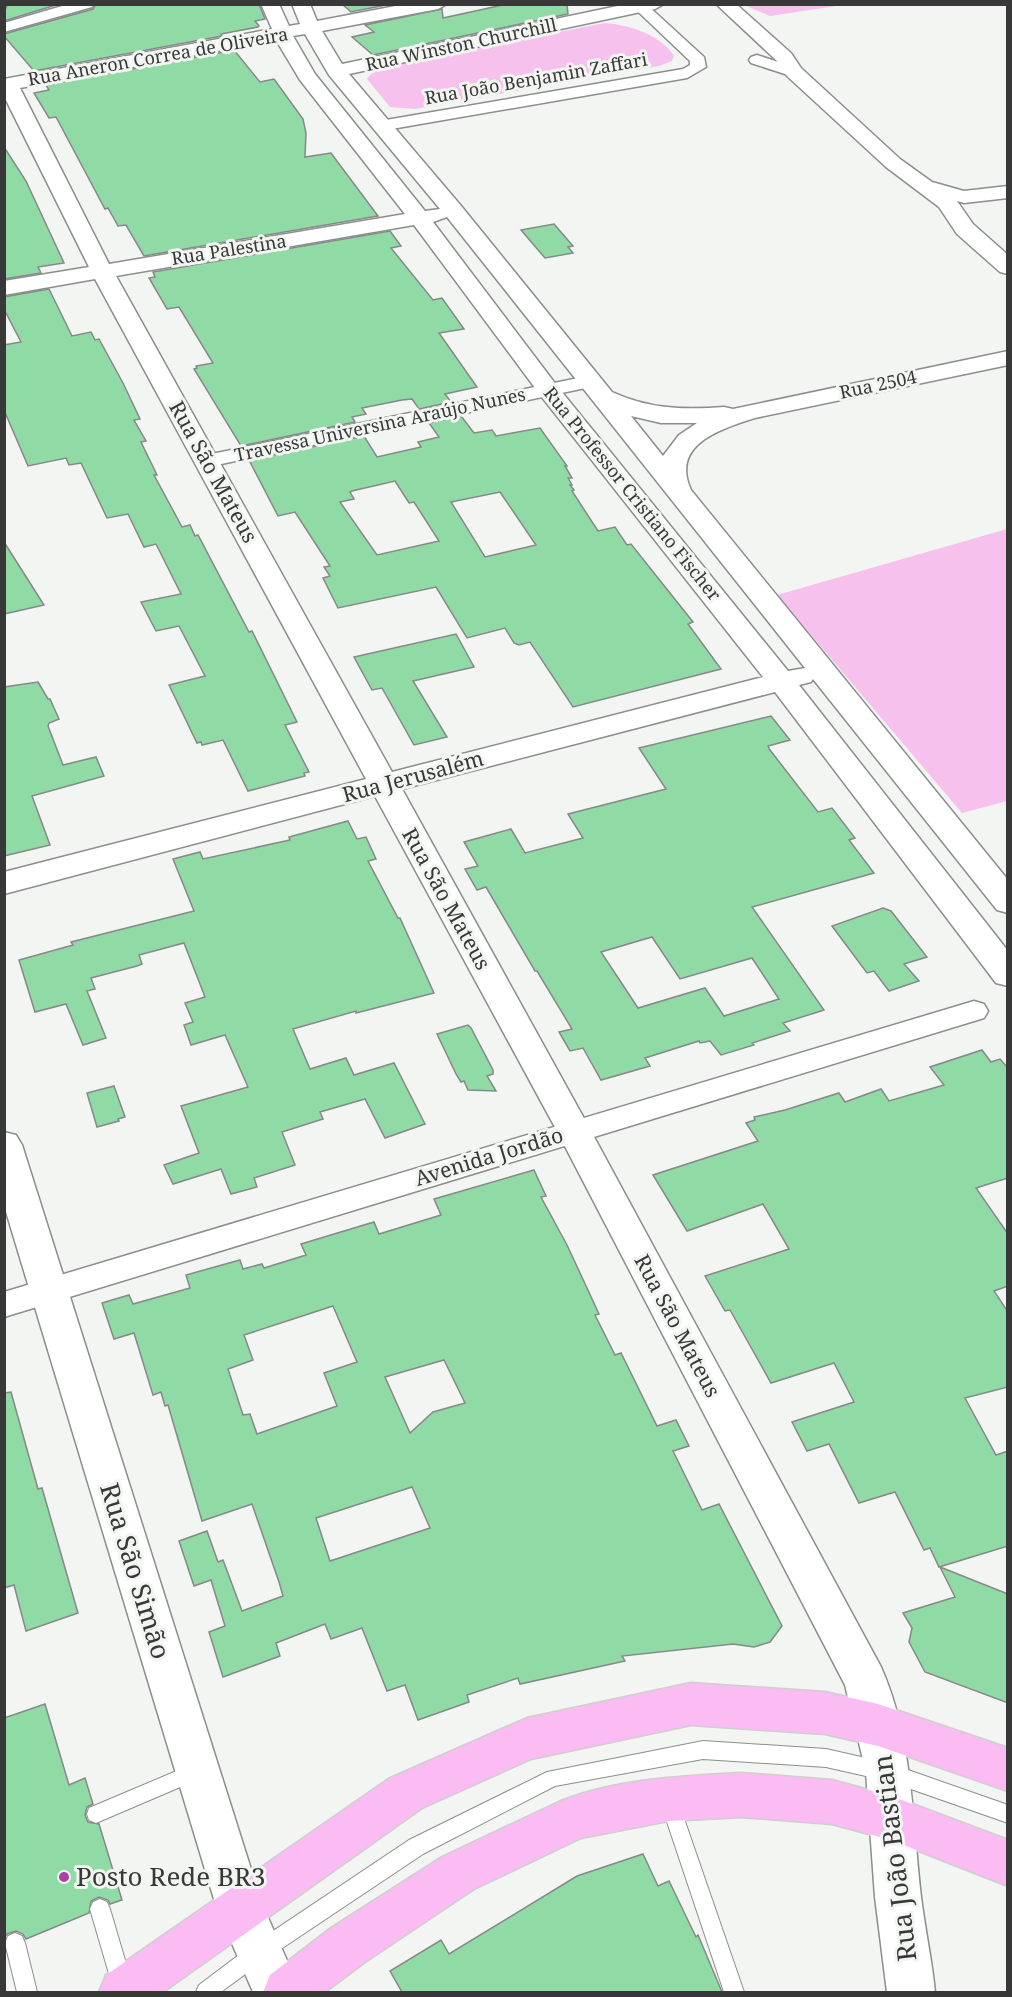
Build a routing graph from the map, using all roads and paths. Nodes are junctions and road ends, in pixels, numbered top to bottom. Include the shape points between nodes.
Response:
1 (87, 4) edge
2 (270, 4) edge
3 (301, 4) edge
4 (438, 4) edge
5 (725, 4) edge
6 (645, 6) edge
7 (4, 28) edge
8 (311, 28) junction
9 (282, 34) junction
10 (772, 45) junction
11 (336, 70) junction
12 (794, 72) junction
13 (6, 82) edge
14 (380, 126) junction
15 (892, 164) junction
16 (923, 185) junction
17 (1008, 192) edge
18 (984, 196) junction
19 (454, 213) junction
20 (420, 219) junction
21 (965, 229) junction
22 (1008, 267) edge
23 (102, 271) junction
24 (4, 288) edge
25 (1008, 358) edge
26 (594, 389) junction
27 (549, 391) junction
28 (749, 412) junction
29 (640, 444) junction
30 (207, 461) junction
31 (628, 490) junction
32 (679, 492) junction
33 (822, 670) junction
34 (782, 682) junction
35 (383, 785) junction
36 (4, 883) edge
37 (1008, 902) edge
38 (1008, 975) edge
39 (974, 1011) dead end
40 (574, 1131) junction
41 (4, 1145) edge
42 (48, 1292) junction
43 (4, 1305) edge
44 (878, 1725) junction
45 (1008, 1770) edge
46 (198, 1771) junction
47 (888, 1772) junction
48 (668, 1799) junction
49 (96, 1814) dead end
50 (1008, 1814) edge
51 (891, 1818) junction
52 (1008, 1863) edge
53 (240, 1908) junction
54 (100, 1909) dead end
55 (15, 1943) dead end
56 (268, 1972) edge
57 (27, 1992) edge
58 (124, 1992) edge
59 (206, 1992) edge
60 (287, 1992) edge
61 (734, 1992) edge
62 (912, 1992) edge

1 - 7 street
2 - 9 street, Rua Professor Cristiano Fischer
3 - 8 street, Rua Professor Cristiano Fischer
4 - 8 street, Rua Aneron Correa de Oliveira
5 - 10 street
6 - 11 street, Rua Winston Churchill
6 - 14 street, Rua João Benjamin Zaffari via 698,60 698,67 687,73
8 - 9 street, Rua Aneron Correa de Oliveira
8 - 11 street, Rua Professor Cristiano Fischer
9 - 13 street, Rua Aneron Correa de Oliveira
9 - 20 street, Rua Professor Cristiano Fischer via 307,76
10 - 12 street
10 - 12 street via 757,60
11 - 14 street, Rua Professor Cristiano Fischer
12 - 15 street
13 - 23 street, Rua São Mateus
14 - 19 street, Rua Professor Cristiano Fischer
15 - 16 street
15 - 21 street via 913,194 932,211
16 - 18 street via 951,195
16 - 21 street via 947,203
17 - 18 street
18 - 21 street via 964,210
19 - 20 street, Rua Palestina
19 - 26 street, Rua Professor Cristiano Fischer
20 - 23 street, Rua Palestina
20 - 27 street, Rua Professor Cristiano Fischer
21 - 22 street
23 - 24 street, Rua Palestina
23 - 30 street, Rua São Mateus
25 - 28 street, Rua 2504
26 - 27 street, Travessa Universina Araújo Nunes
26 - 28 street, Rua 2504 via 627,410 667,418
26 - 29 street, Rua Professor Cristiano Fischer
27 - 30 street, Travessa Universina Araújo Nunes
27 - 31 street, Rua Professor Cristiano Fischer
28 - 29 street via 675,425
28 - 32 street, Rua 2504 via 719,421 686,441 672,474
29 - 31 street via 628,458 624,472
29 - 32 street, Rua Professor Cristiano Fischer
30 - 35 street, Rua São Mateus
31 - 34 street, Rua Professor Cristiano Fischer
32 - 33 street, Rua Professor Cristiano Fischer
33 - 34 street, Rua Jerusalém
33 - 37 street, Rua Professor Cristiano Fischer
34 - 35 street, Rua Jerusalém
34 - 38 street, Rua Professor Cristiano Fischer
35 - 36 street, Rua Jerusalém
35 - 40 street, Rua São Mateus
39 - 40 street, Avenida Jordão
40 - 42 street, Avenida Jordão
40 - 44 street, Rua São Mateus via 866,1681
41 - 42 street, Rua São Simão
42 - 43 street, Avenida Jordão
42 - 46 street, Rua São Simão
44 - 45 main road
44 - 47 street, Rua João Bastian
44 - 53 main road via 825,1713 691,1704 527,1739 406,1793
46 - 49 lane
46 - 53 street, Rua São Simão
47 - 50 lane
47 - 51 street, Rua João Bastian
47 - 56 lane via 826,1758 703,1749 553,1778 416,1847
48 - 51 main road via 741,1795 832,1802
48 - 60 main road via 577,1817 458,1873 348,1945
48 - 61 lane
51 - 52 main road
51 - 62 street, Rua João Bastian
53 - 56 street, Rua São Simão
53 - 58 main road
54 - 58 lane
55 - 57 lane
56 - 59 lane

